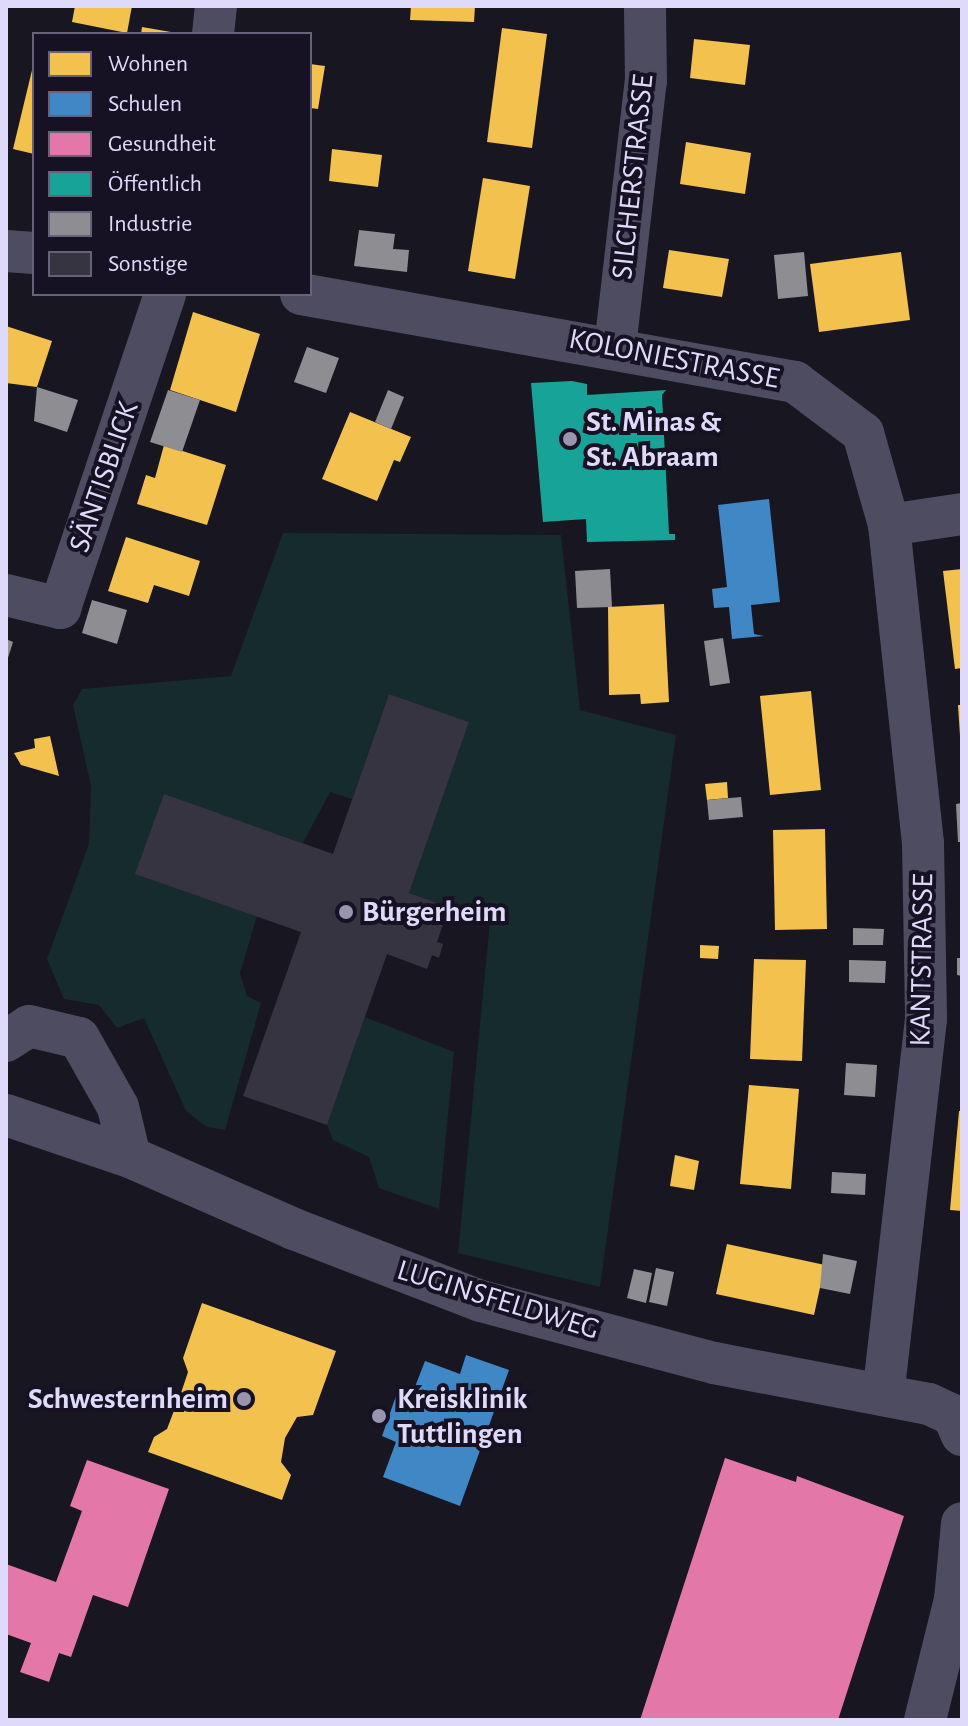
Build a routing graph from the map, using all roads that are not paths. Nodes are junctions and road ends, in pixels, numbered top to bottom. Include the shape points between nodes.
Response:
1 (216, 6) edge
2 (645, 6) edge
3 (213, 32) edge
4 (6, 251) edge
5 (32, 253) edge
6 (164, 296) edge
7 (312, 296) edge
8 (615, 347) junction
9 (962, 514) edge
10 (889, 525) junction
11 (6, 595) edge
12 (6, 1041) edge
13 (8, 1112) edge
14 (130, 1157) junction
15 (883, 1394) junction
16 (962, 1435) edge
17 (962, 1523) edge
18 (925, 1720) edge

1 - 3 street
2 - 8 street, SILCHERSTRASSE via 646,81
4 - 5 street
6 - 11 street, SÄNTISBLICK via 60,608
7 - 8 street, KOLONIESTRASSE
8 - 10 street, KOLONIESTRASSE via 795,382 863,433
9 - 10 street
10 - 15 street, KANTSTRASSE via 923,843 926,1019
12 - 14 street via 29,1026 79,1038 118,1107
13 - 14 street, LUGINSFELDWEG
14 - 15 street, LUGINSFELDWEG via 294,1229 481,1301 714,1363
15 - 16 street, LUGINSFELDWEG via 953,1415
17 - 18 street via 955,1600

